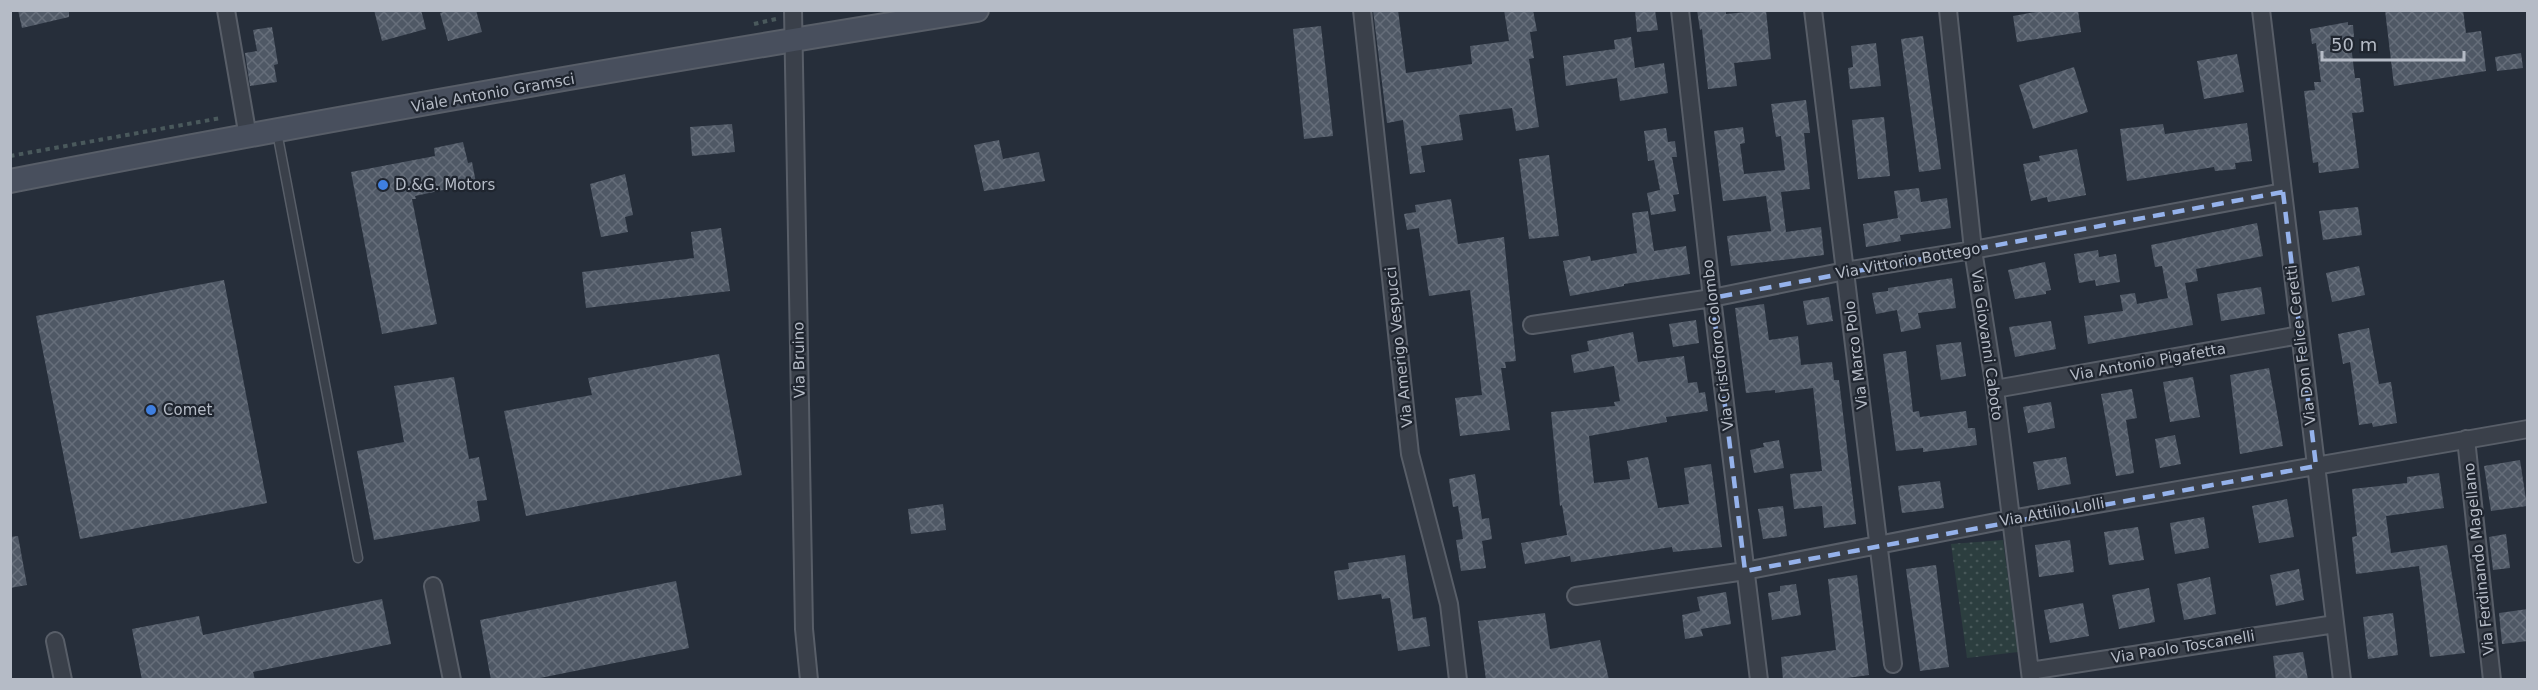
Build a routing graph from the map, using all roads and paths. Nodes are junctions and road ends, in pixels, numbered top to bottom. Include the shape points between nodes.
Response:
1 (226, 10) edge
2 (793, 10) edge
3 (977, 10) edge
4 (1362, 10) edge
5 (1680, 10) edge
6 (1813, 10) edge
7 (1948, 10) edge
8 (2261, 10) edge
9 (793, 40) junction
10 (276, 132) junction
11 (248, 137) junction
12 (10, 181) edge
13 (2283, 192) junction
14 (1973, 250) junction
15 (1845, 271) junction
16 (1712, 298) junction
17 (1532, 325) dead end
18 (2300, 335) junction
19 (1995, 389) junction
20 (2528, 429) edge
21 (2466, 439) junction
22 (2316, 466) junction
23 (2011, 519) junction
24 (1878, 546) junction
25 (358, 558) dead end
26 (1745, 571) junction
27 (433, 586) dead end
28 (1576, 596) dead end
29 (2335, 624) junction
30 (55, 641) dead end
31 (1893, 664) dead end
32 (2030, 675) edge
33 (63, 680) edge
34 (452, 680) edge
35 (808, 680) edge
36 (1458, 680) edge
37 (1759, 680) edge
38 (2342, 680) edge
39 (2492, 680) edge

1 - 11 street
2 - 9 street, Via Bruino
3 - 9 street, Viale Antonio Gramsci
4 - 36 street, Via Amerigo Vespucci via 1410,454 1449,604
5 - 16 street, Via Cristoforo Colombo
6 - 15 street, Via Marco Polo
7 - 14 street, Via Giovanni Caboto
8 - 13 street, Via Don Felice Ceretti
9 - 10 street, Viale Antonio Gramsci
9 - 35 street, Via Bruino
10 - 11 street, Viale Antonio Gramsci
10 - 25 lane
11 - 12 street, Viale Antonio Gramsci
13 - 14 street, Via Vittorio Bottego
13 - 18 street, Via Don Felice Ceretti
14 - 15 street, Via Vittorio Bottego
14 - 19 street, Via Giovanni Caboto
15 - 16 street, Via Vittorio Bottego
15 - 24 street, Via Marco Polo
16 - 17 street, Via Vittorio Bottego
16 - 26 street, Via Cristoforo Colombo
18 - 19 street, Via Antonio Pigafetta
18 - 22 street, Via Don Felice Ceretti
19 - 23 street, Via Giovanni Caboto
20 - 21 street, Via Attilio Lolli
21 - 22 street, Via Attilio Lolli
21 - 39 street, Via Ferdinando Magellano
22 - 23 street, Via Attilio Lolli
22 - 29 street, Via Don Felice Ceretti
23 - 24 street, Via Attilio Lolli
23 - 32 street, Via Giovanni Caboto
24 - 26 street, Via Attilio Lolli
24 - 31 street, Via Marco Polo
26 - 28 street, Via Attilio Lolli
26 - 37 street, Via Cristoforo Colombo
27 - 34 street
29 - 32 street, Via Paolo Toscanelli
29 - 38 street, Via Don Felice Ceretti
30 - 33 street

